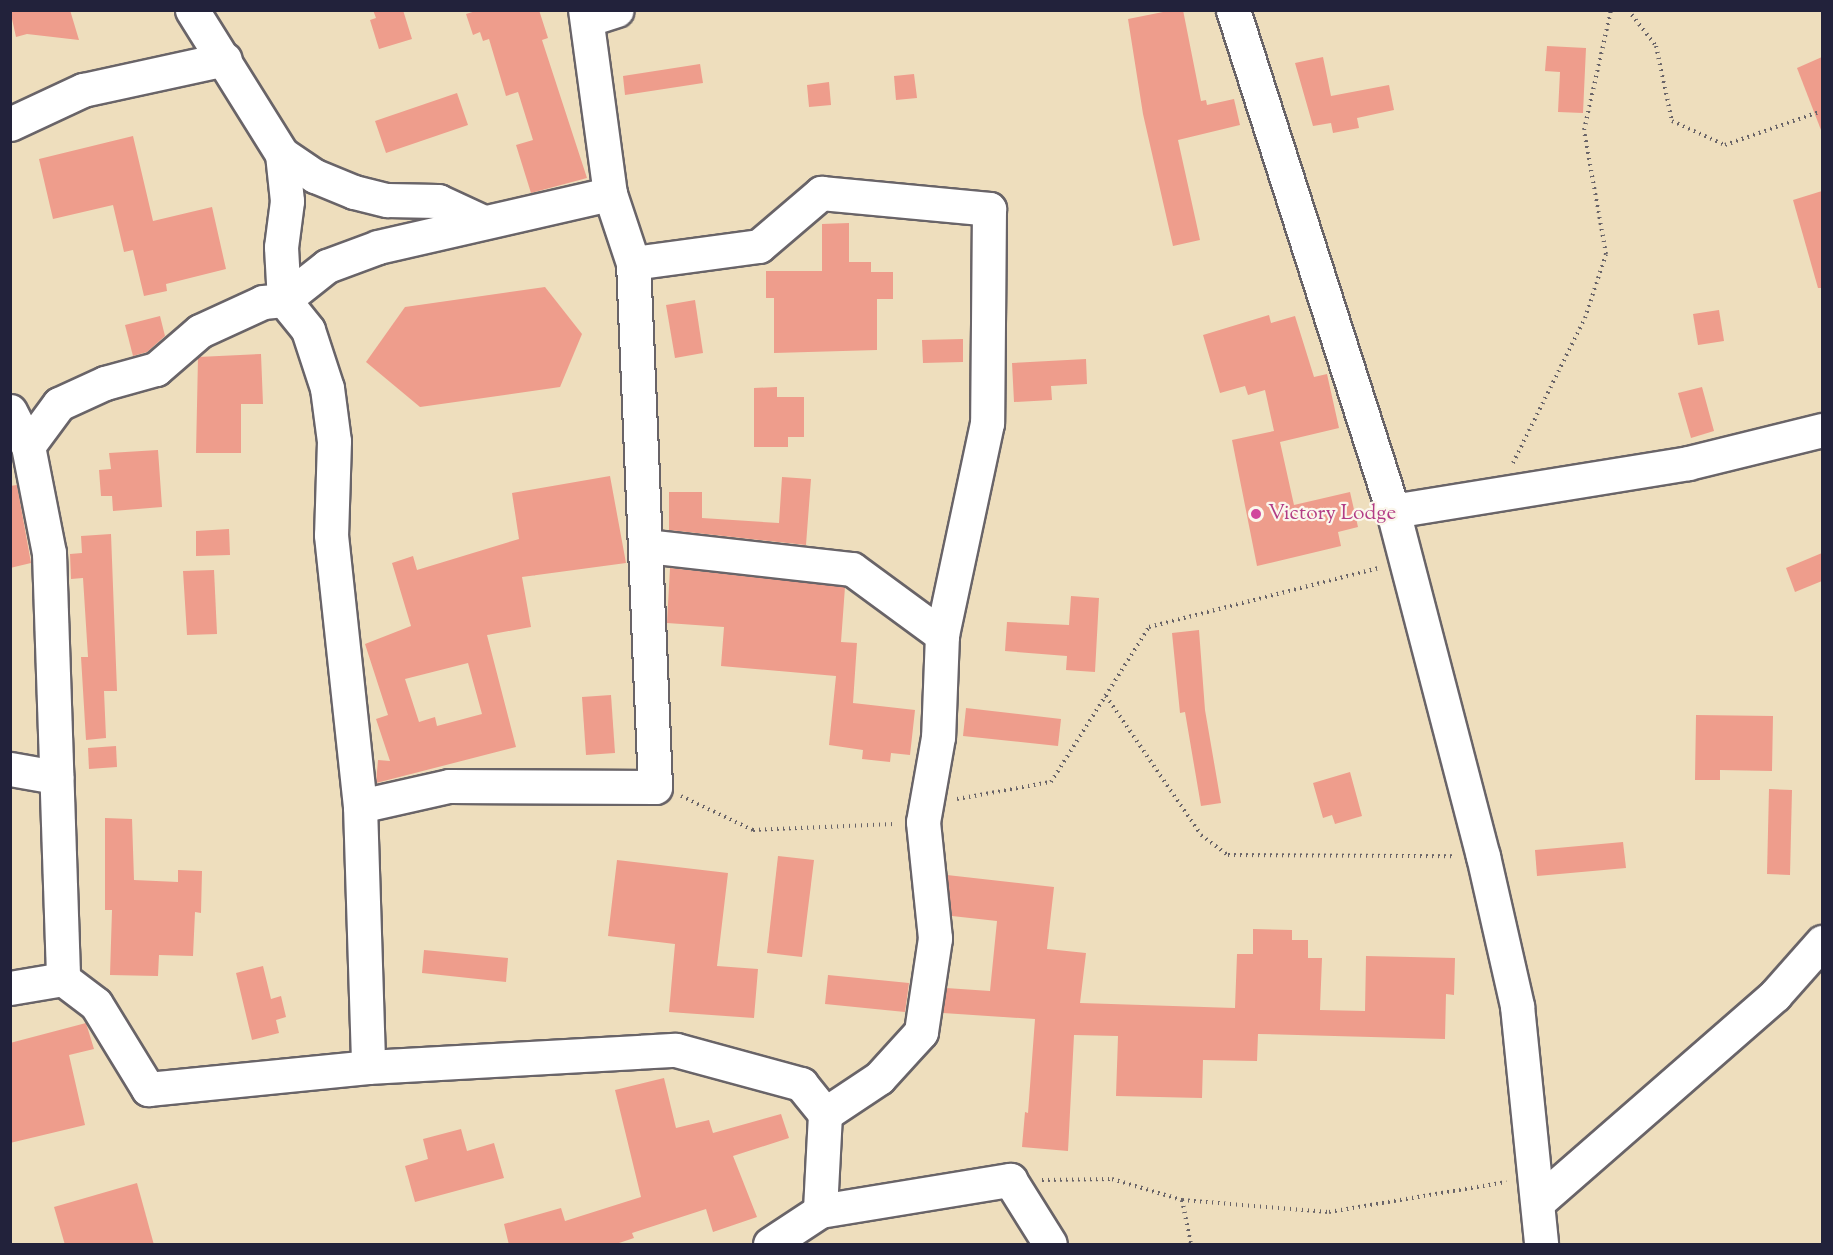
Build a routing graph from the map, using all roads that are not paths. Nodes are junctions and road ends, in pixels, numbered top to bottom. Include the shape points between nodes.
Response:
1 (192, 10) edge
2 (1233, 10) edge
3 (597, 13) edge
4 (225, 59) junction
5 (10, 124) edge
6 (282, 154) junction
7 (610, 194) junction
8 (481, 221) junction
9 (633, 264) junction
10 (284, 300) junction
11 (10, 411) edge
12 (1822, 430) edge
13 (28, 446) junction
14 (1393, 511) junction
15 (646, 546) junction
16 (942, 635) junction
17 (10, 769) edge
18 (56, 777) junction
19 (360, 806) junction
20 (1822, 942) edge
21 (63, 979) junction
22 (10, 988) edge
23 (368, 1067) junction
24 (825, 1114) junction
25 (1536, 1190) junction
26 (820, 1211) junction
27 (770, 1245) edge
28 (1050, 1245) edge
29 (1540, 1245) edge

1 - 4 street
2 - 14 street
3 - 7 street
4 - 5 street via 83,90
4 - 6 street
6 - 8 street via 315,176 354,192 387,200 438,201
6 - 10 street via 287,201 281,247
7 - 8 street
7 - 9 street
8 - 10 street via 378,247 327,266
9 - 15 street
9 - 16 street via 759,246 821,193 989,209 987,423
10 - 13 street via 263,302 200,331 156,369 105,383 59,404
10 - 19 street via 308,330 327,388 334,441 331,535
11 - 13 street
12 - 14 street via 1688,463
13 - 18 street via 49,553
14 - 25 street via 1483,856 1517,1006
15 - 16 street via 852,569
15 - 19 street via 655,787 449,786
16 - 24 street via 938,737 923,822 935,938 921,1032 879,1078
17 - 18 street
18 - 21 street
19 - 23 street
20 - 25 street via 1775,995
21 - 22 street
21 - 23 street via 96,1004 148,1089
23 - 24 street via 676,1050 801,1084
24 - 26 street
25 - 29 street
26 - 27 street
26 - 28 street via 1010,1180

